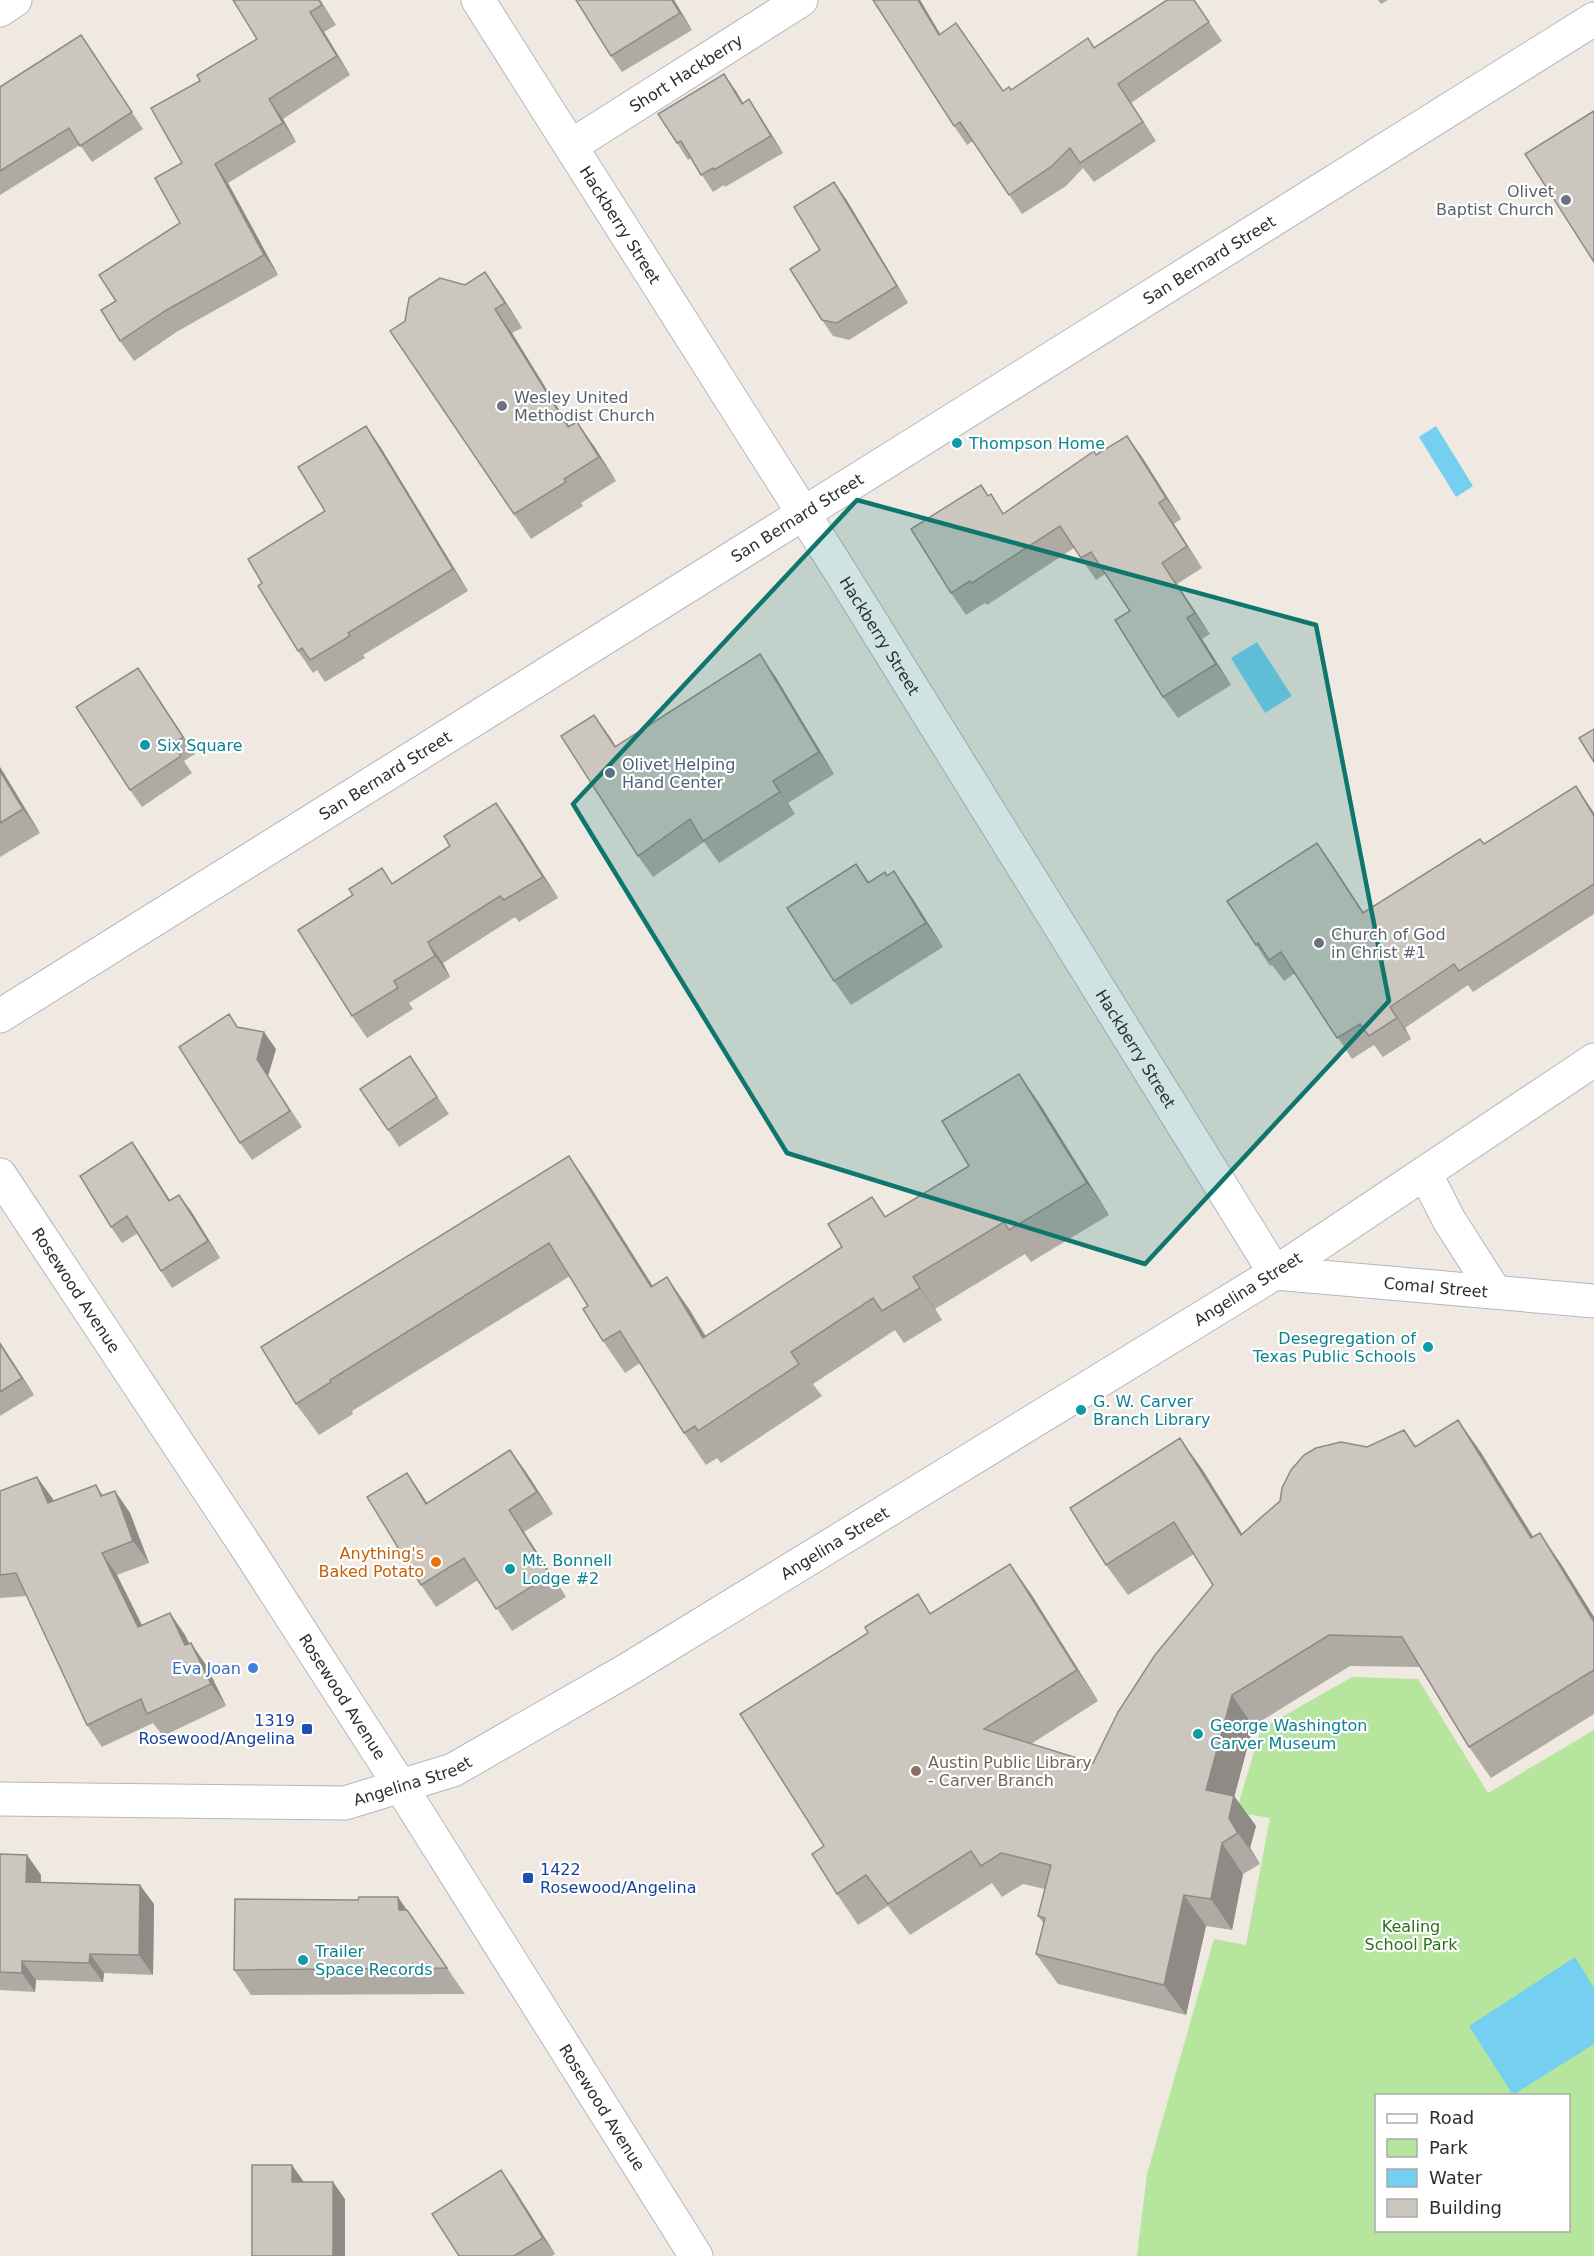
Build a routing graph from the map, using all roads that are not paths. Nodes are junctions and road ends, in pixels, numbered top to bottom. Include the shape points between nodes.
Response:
1 (15, 0) edge
2 (478, 0) edge
3 (801, 0) edge
4 (0, 9) edge
5 (1594, 19) edge
6 (571, 147) junction
7 (802, 513) junction
8 (0, 1016) edge
9 (1594, 1060) edge
10 (1425, 1173) junction
11 (0, 1175) edge
12 (1275, 1273) junction
13 (1495, 1292) junction
14 (1594, 1301) edge
15 (401, 1787) junction
16 (0, 1799) edge
17 (696, 2256) edge

1 - 4 street
2 - 6 street, Hackberry Street
3 - 6 street, Short Hackberry
5 - 7 street, San Bernard Street
6 - 7 street, Hackberry Street
7 - 8 street, San Bernard Street
7 - 12 street, Hackberry Street
9 - 10 street, Angelina Street
10 - 12 street, Angelina Street
10 - 13 street via 1449,1220
11 - 15 street, Rosewood Avenue
12 - 13 street, Comal Street
12 - 15 street, Angelina Street via 617,1676 453,1770
13 - 14 street, Comal Street
15 - 16 street, Angelina Street via 345,1803
15 - 17 street, Rosewood Avenue

